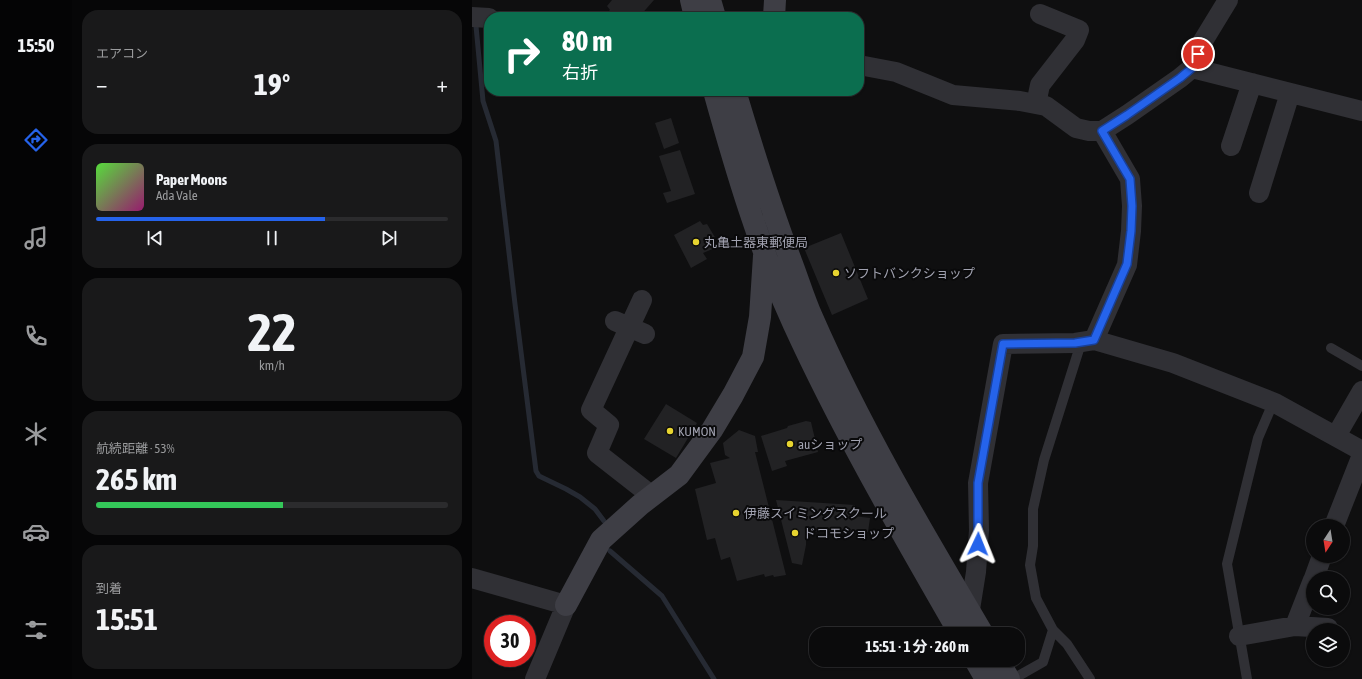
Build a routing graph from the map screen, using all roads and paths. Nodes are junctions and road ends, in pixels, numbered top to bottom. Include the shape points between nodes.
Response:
1 (691, 0) edge
2 (710, 0) edge
3 (776, 0) edge
4 (1228, 0) edge
5 (694, 12) edge
6 (714, 12) edge
7 (775, 12) edge
8 (1040, 14) dead end
9 (472, 17) edge
10 (484, 18) edge
11 (864, 66) edge
12 (1192, 68) junction
13 (1252, 83) junction
14 (1290, 93) junction
15 (715, 96) edge
16 (736, 96) edge
17 (1036, 104) junction
18 (1362, 111) edge
19 (1102, 131) junction
20 (1231, 146) dead end
21 (1259, 193) dead end
22 (784, 244) junction
23 (764, 251) junction
24 (642, 300) dead end
25 (1088, 341) junction
26 (1331, 348) dead end
27 (1362, 366) edge
28 (1362, 391) edge
29 (1272, 402) junction
30 (1336, 436) junction
31 (1362, 451) edge
32 (1362, 455) edge
33 (652, 496) junction
34 (1337, 519) edge
35 (472, 578) edge
36 (1306, 597) edge
37 (566, 605) junction
38 (970, 612) junction
39 (1295, 626) junction
40 (956, 627) edge
41 (967, 627) edge
42 (978, 627) edge
43 (1306, 627) edge
44 (1053, 630) junction
45 (1239, 636) junction
46 (979, 667) edge
47 (1002, 667) edge
48 (535, 679) edge
49 (986, 679) edge
50 (1009, 679) edge
51 (1013, 679) edge
52 (1090, 679) edge
53 (1247, 679) edge

1 - 5 street
2 - 6 street
3 - 7 street
4 - 12 street via 1203,41
8 - 17 street via 1079,30 1075,40 1040,85
9 - 10 street
11 - 17 street via 896,72 953,95
12 - 13 street
12 - 19 street
13 - 14 street
13 - 20 street
14 - 18 street
14 - 21 street
15 - 23 street via 726,137
16 - 22 street
17 - 19 street via 1046,106 1076,128
19 - 25 street via 1130,179 1131,231 1127,264
22 - 23 street
22 - 38 street via 811,316 856,411
23 - 33 street via 760,317 753,357 712,430 679,475
23 - 40 street via 794,324 840,420
24 - 33 street via 630,328 583,406 609,425 597,453
25 - 29 street via 1173,363
25 - 38 street via 1003,344 978,483 979,530
25 - 44 lane via 1044,460 1033,509 1030,565 1036,598
26 - 27 lane
28 - 30 street
29 - 30 street
29 - 45 lane via 1258,438 1227,564
30 - 31 street
32 - 34 street
33 - 37 street via 601,540
35 - 37 street
36 - 39 street
37 - 48 street
38 - 41 street
38 - 42 street
39 - 43 street
39 - 45 street
44 - 51 lane via 1043,662
44 - 52 lane via 1067,644
45 - 53 lane
46 - 49 street
47 - 50 street

